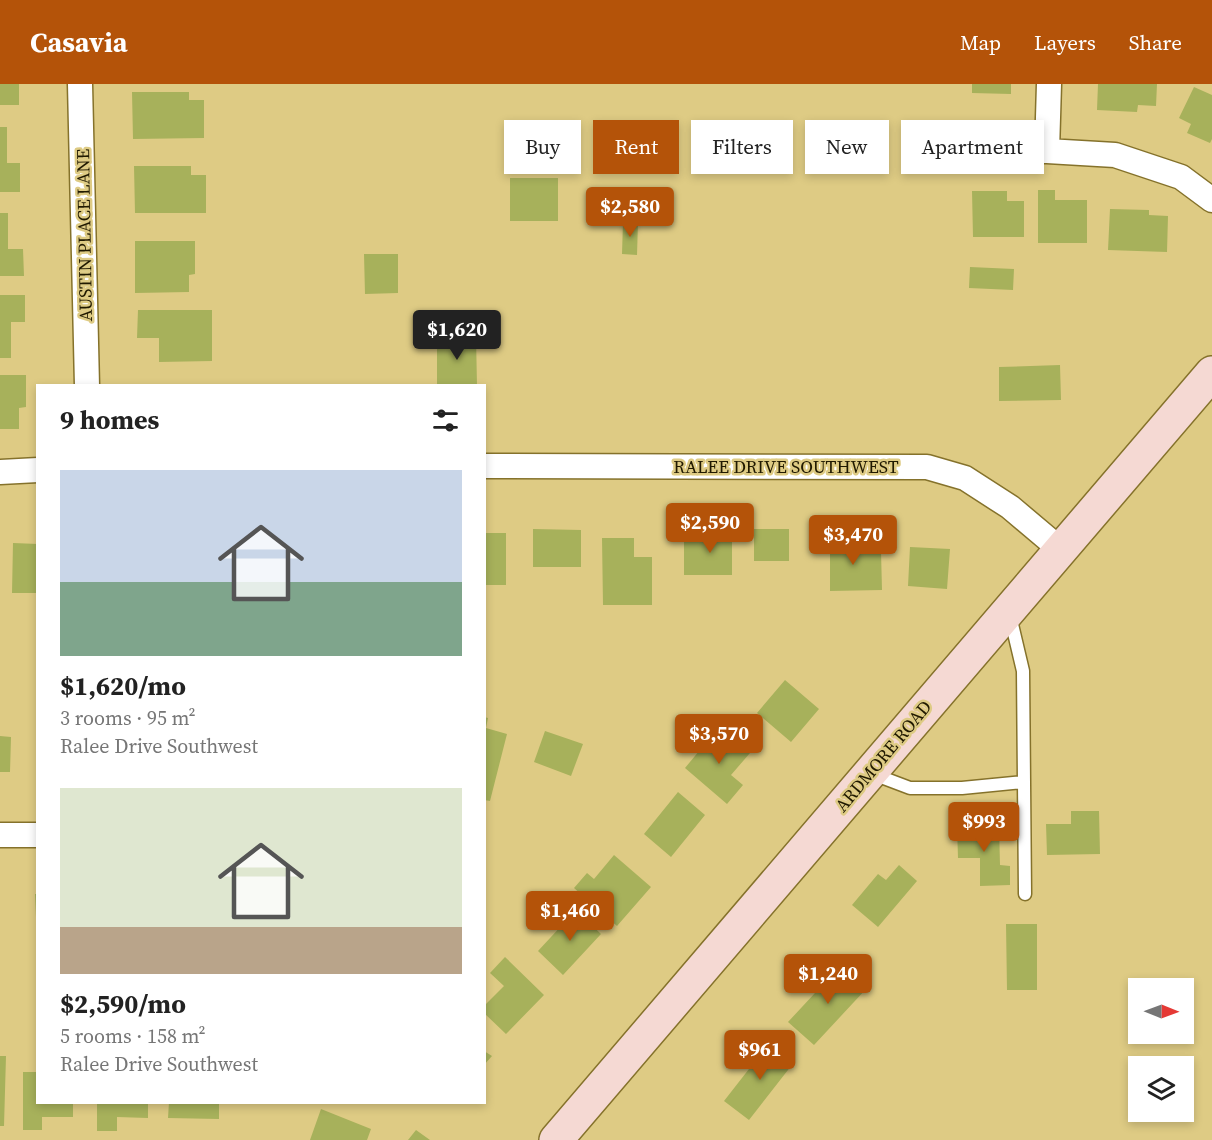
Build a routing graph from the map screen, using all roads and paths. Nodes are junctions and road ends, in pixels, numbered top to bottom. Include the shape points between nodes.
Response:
1 (80, 84) edge
2 (1049, 84) edge
3 (1047, 151) joint
4 (1212, 200) edge
5 (1212, 373) edge
6 (87, 384) edge
7 (486, 466) edge
8 (36, 470) edge
9 (0, 472) edge
10 (1061, 550) junction
11 (1008, 609) junction
12 (869, 772) junction
13 (1024, 782) junction
14 (0, 835) edge
15 (36, 835) edge
16 (1025, 894) dead end
17 (556, 1140) edge

1 - 6 street, AUSTIN PLACE LANE
2 - 3 street
3 - 4 street via 1115,155 1181,177
5 - 10 street, ARDMORE ROAD
7 - 10 street, RALEE DRIVE SOUTHWEST via 927,467 965,478 1010,507
8 - 9 street
10 - 11 street, ARDMORE ROAD
11 - 12 street, ARDMORE ROAD
11 - 13 lane via 1023,671
12 - 13 lane via 910,788
12 - 17 street, ARDMORE ROAD
13 - 16 lane
14 - 15 street

